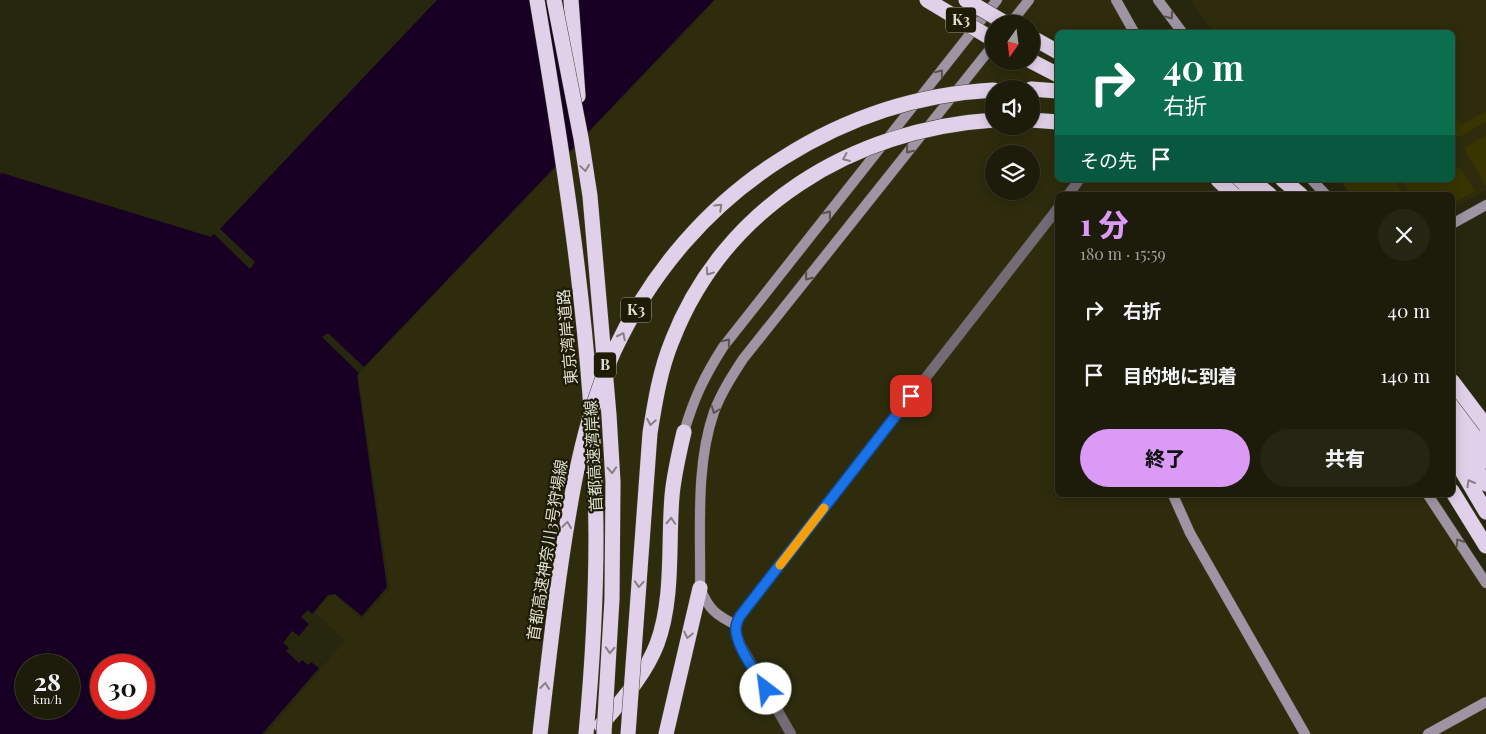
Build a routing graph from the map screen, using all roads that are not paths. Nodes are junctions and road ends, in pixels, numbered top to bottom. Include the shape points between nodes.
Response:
1 (527, 0) edge
2 (532, 0) edge
3 (537, 0) edge
4 (554, 0) edge
5 (571, 0) edge
6 (927, 0) edge
7 (966, 0) edge
8 (997, 0) edge
9 (1029, 0) edge
10 (1116, 0) edge
11 (1158, 0) edge
12 (993, 15) edge
13 (1016, 15) edge
14 (1133, 30) edge
15 (1180, 30) edge
16 (985, 36) edge
17 (1040, 42) edge
18 (1055, 50) edge
19 (985, 53) edge
20 (1040, 65) edge
21 (1055, 73) edge
22 (1040, 90) edge
23 (985, 91) edge
24 (1055, 91) edge
25 (985, 121) edge
26 (1040, 121) edge
27 (1055, 122) edge
28 (581, 138) junction
29 (1222, 182) edge
30 (1230, 182) edge
31 (1254, 182) edge
32 (1285, 182) edge
33 (1314, 182) edge
34 (1230, 192) edge
35 (1245, 192) edge
36 (1266, 192) edge
37 (1297, 192) edge
38 (1323, 192) edge
39 (1486, 205) edge
40 (1055, 212) edge
41 (1455, 222) edge
42 (1455, 378) edge
43 (1455, 385) edge
44 (1455, 391) edge
45 (1455, 409) edge
46 (1486, 426) edge
47 (1486, 430) edge
48 (684, 432) joint
49 (1455, 435) edge
50 (1486, 440) edge
51 (1455, 459) edge
52 (1486, 461) edge
53 (1486, 484) edge
54 (1455, 496) edge
55 (1174, 497) edge
56 (1429, 497) edge
57 (1486, 512) edge
58 (1486, 546) edge
59 (1486, 583) edge
60 (700, 588) junction
61 (736, 625) junction
62 (1486, 702) edge
63 (540, 734) edge
64 (577, 734) edge
65 (582, 734) edge
66 (586, 734) edge
67 (594, 734) edge
68 (604, 734) edge
69 (628, 734) edge
70 (666, 734) edge
71 (791, 734) edge
72 (1306, 734) edge
73 (1428, 734) edge

1 - 64 highway, 東京湾岸道路, bridge via 564,236 583,436 585,597
2 - 65 highway, 首都高速湾岸線 / B, bridge via 569,236 585,387 591,539 588,659
3 - 66 highway, 東京湾岸道路, bridge via 574,236 590,393 596,537 593,655
4 - 28 highway, 首都高速湾岸線 / B, bridge
5 - 28 highway, B, bridge
6 - 16 highway, K3, bridge
7 - 12 highway, K3, bridge
48 -> 8 street via 692,402 723,347
9 - 13 street
10 - 14 street
11 -> 15 street
17 - 18 highway
19 -> 60 street via 743,358 726,385 714,411 702,469
20 - 21 highway
22 - 24 highway
63 -> 23 highway, 首都高速神奈川3号狩場線 / K3, bridge via 578,462 614,352 648,290 680,248 719,206 796,149 878,111 939,96
25 -> 69 highway, bridge via 945,126 890,140 808,177 745,228 696,291 671,342 650,432
26 - 27 highway
28 -> 68 highway, 首都高速湾岸線 / B, bridge via 590,196 613,482 612,599
29 - 34 highway, bridge
30 - 35 highway
31 - 36 highway
32 - 37 highway
33 - 38 street
39 - 41 street
40 - 61 street
42 - 47 street
43 - 46 highway, bridge
44 - 50 highway
45 - 52 highway
67 -> 48 highway, bridge via 638,680 657,643 668,570 672,495
49 - 53 highway
57 -> 51 highway
54 - 58 highway
55 - 72 street via 1190,533
59 -> 56 street
60 - 61 street via 714,613
60 -> 70 highway
61 - 71 street via 740,644
62 - 73 street

